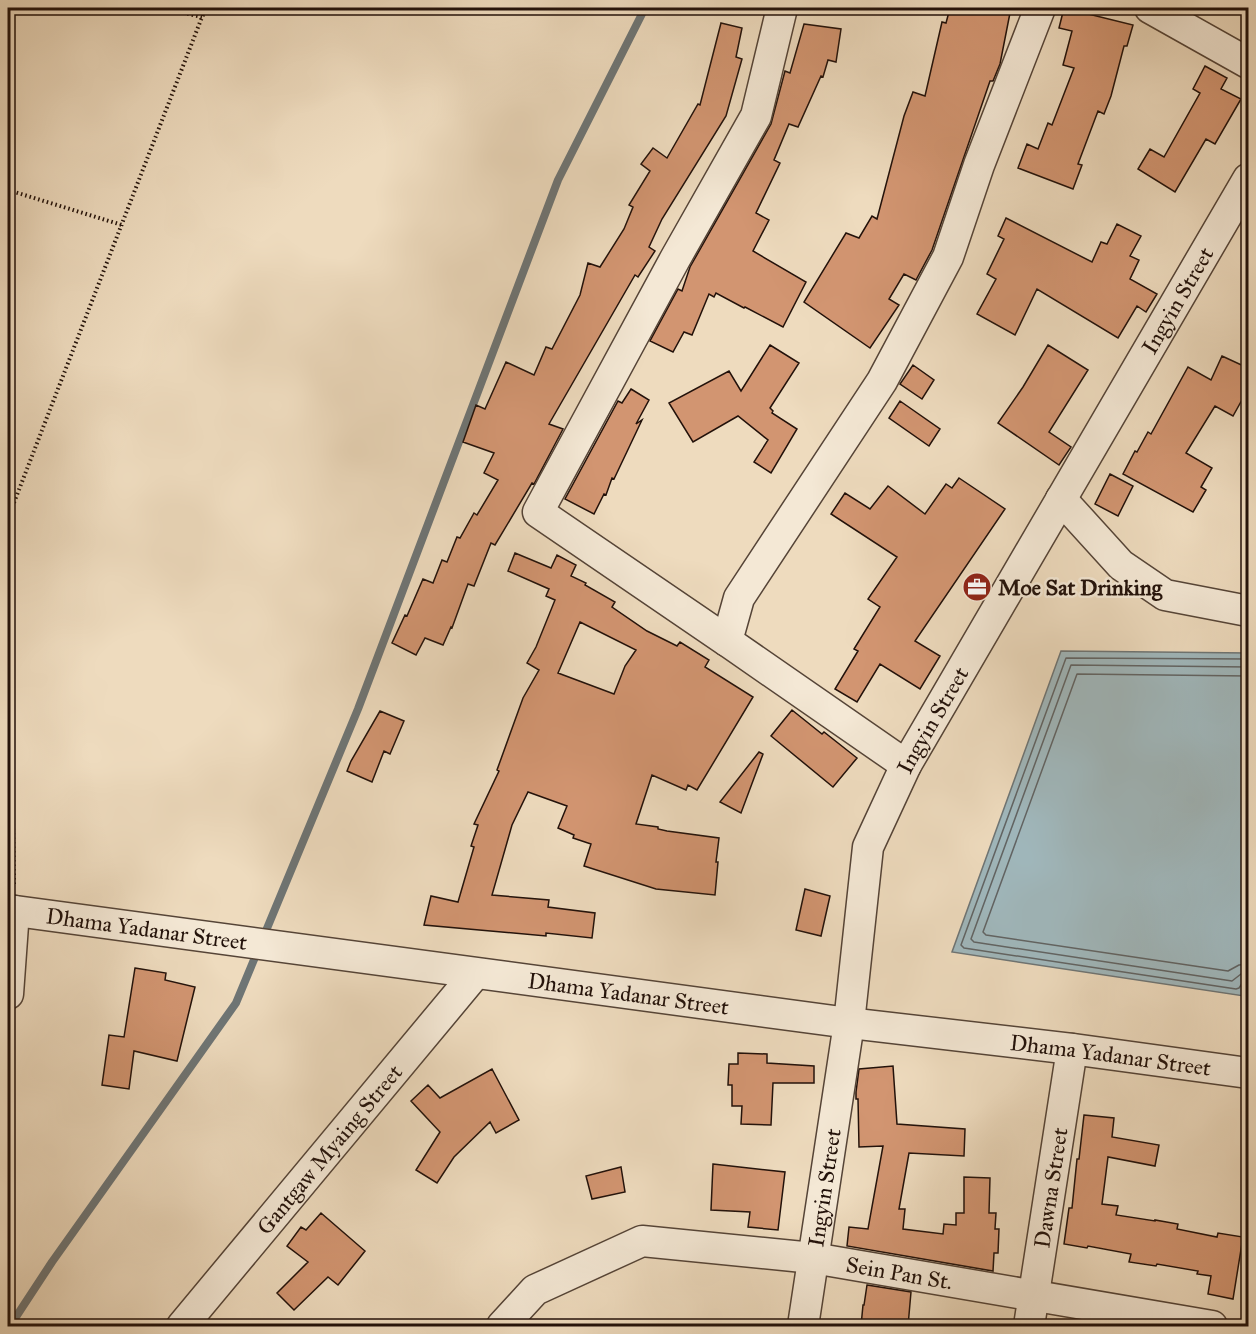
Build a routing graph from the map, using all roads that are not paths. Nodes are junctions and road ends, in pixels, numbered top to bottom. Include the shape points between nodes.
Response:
1 (782, 8) edge
2 (1040, 8) edge
3 (1150, 8) edge
4 (1248, 63) edge
5 (1248, 179) edge
6 (1061, 499) junction
7 (1248, 612) edge
8 (727, 641) junction
9 (906, 765) junction
10 (11, 911) edge
11 (475, 974) junction
12 (8, 994) edge
13 (849, 1023) junction
14 (1072, 1049) junction
15 (1248, 1073) edge
16 (813, 1258) junction
17 (1033, 1296) junction
18 (182, 1326) edge
19 (502, 1326) edge
20 (803, 1326) edge
21 (1029, 1326) edge
22 (1212, 1326) edge

1 - 8 street via 756,116 538,512
2 - 8 street via 948,257 882,381 739,598
3 - 4 street
5 - 6 street, Ingyin Street
6 - 7 street via 1121,566 1165,595
6 - 9 street, Ingyin Street
8 - 9 street
9 - 13 street, Ingyin Street via 868,847
10 - 11 street, Dhama Yadanar Street
10 - 12 street
11 - 13 street, Dhama Yadanar Street
11 - 18 street, Gantgaw Myaing Street
13 - 14 street, Dhama Yadanar Street
13 - 16 street, Ingyin Street
14 - 15 street, Dhama Yadanar Street
14 - 17 street, Dawna Street
16 - 17 street, Sein Pan St.
16 - 19 street, Sein Pan St. via 642,1241 536,1290
16 - 20 street, Ingyin Street
17 - 21 street, Dawna Street
17 - 22 street, Sein Pan St.

